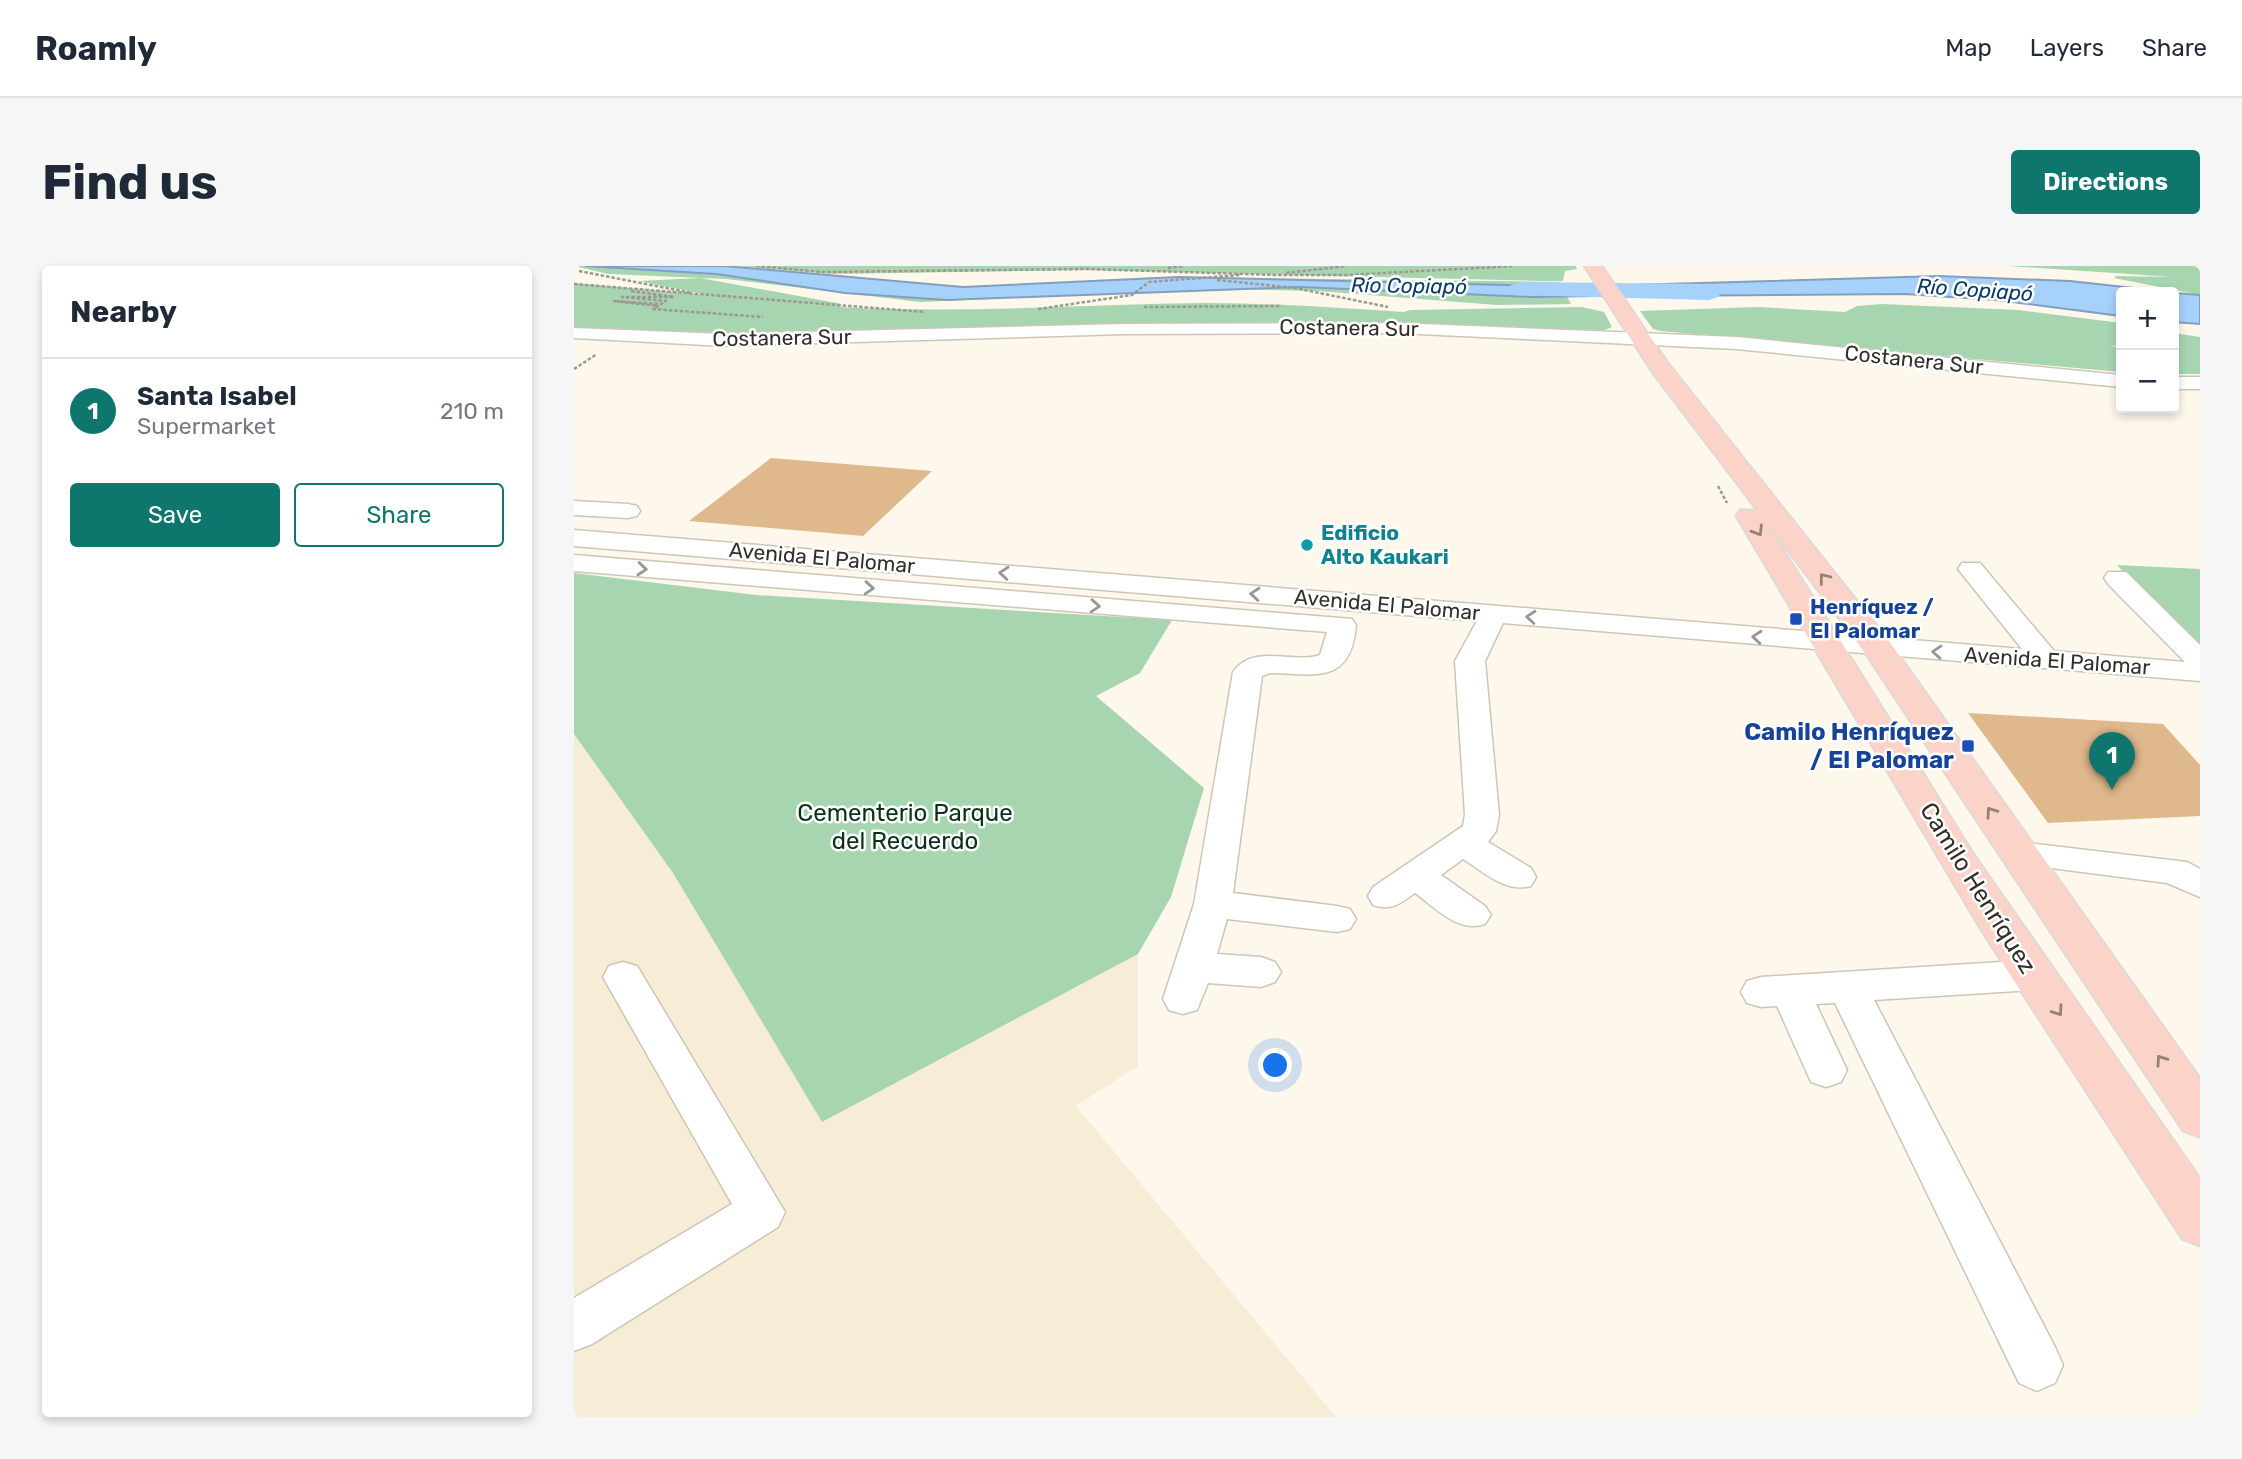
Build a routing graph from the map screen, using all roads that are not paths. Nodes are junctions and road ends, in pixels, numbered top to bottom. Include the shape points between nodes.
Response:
1 (1593, 266) edge
2 (574, 333) edge
3 (608, 335) junction
4 (1638, 337) junction
5 (574, 356) edge
6 (1660, 367) junction
7 (2116, 380) edge
8 (2179, 383) edge
9 (2200, 383) edge
10 (574, 508) edge
11 (628, 511) dead end
12 (587, 539) edge
13 (574, 545) edge
14 (574, 563) edge
15 (1971, 569) dead end
16 (2116, 578) dead end
17 (1342, 625) junction
18 (1488, 625) junction
19 (1830, 654) junction
20 (1886, 660) junction
21 (2047, 661) junction
22 (2200, 661) edge
23 (2200, 673) edge
24 (2200, 695) edge
25 (1462, 842) junction
26 (2019, 854) junction
27 (1415, 875) junction
28 (1518, 877) dead end
29 (2200, 884) edge
30 (1386, 897) dead end
31 (1213, 904) junction
32 (1472, 915) dead end
33 (1337, 919) dead end
34 (1261, 972) dead end
35 (2033, 975) junction
36 (623, 977) dead end
37 (1847, 986) junction
38 (1826, 1070) dead end
39 (2130, 1114) junction
40 (2198, 1114) edge
41 (2200, 1222) edge
42 (574, 1326) edge
43 (2037, 1365) dead end

1 - 4 main road, Camilo Henríquez
2 - 3 street, Costanera Sur
3 - 4 street, Costanera Sur via 793,339 1261,327
3 - 5 street
4 - 6 main road, Camilo Henríquez
4 - 7 street, Costanera Sur
6 -> 19 main road, Camilo Henríquez
20 -> 6 main road, Camilo Henríquez
8 - 9 street
10 - 11 street
12 - 13 street, Avenida El Palomar
18 -> 12 street, Avenida El Palomar
14 -> 17 street, Avenida El Palomar
15 - 21 street
16 - 22 street
17 - 18 street, Avenida El Palomar
17 - 31 street via 1338,652 1331,662 1318,666 1261,663 1248,672
18 - 19 street, Avenida El Palomar
18 - 25 street via 1470,661 1482,815 1479,831
19 - 20 street, Avenida El Palomar
19 - 35 main road, Camilo Henríquez
21 -> 20 street, Avenida El Palomar
20 - 24 street, Avenida El Palomar
26 -> 20 main road, Camilo Henríquez
21 - 23 street, Avenida El Palomar
25 - 27 street
25 - 28 street
26 - 29 street via 2174,871
40 -> 26 main road, Camilo Henríquez
27 - 30 street
27 - 32 street
31 - 33 street
31 - 34 street via 1188,983
35 - 37 street
35 -> 39 main road, Camilo Henríquez
36 - 42 street via 761,1212
37 - 38 street via 1775,991
37 - 43 street
39 - 40 main road via 2159,1124 2181,1122
39 - 41 main road, Camilo Henríquez

